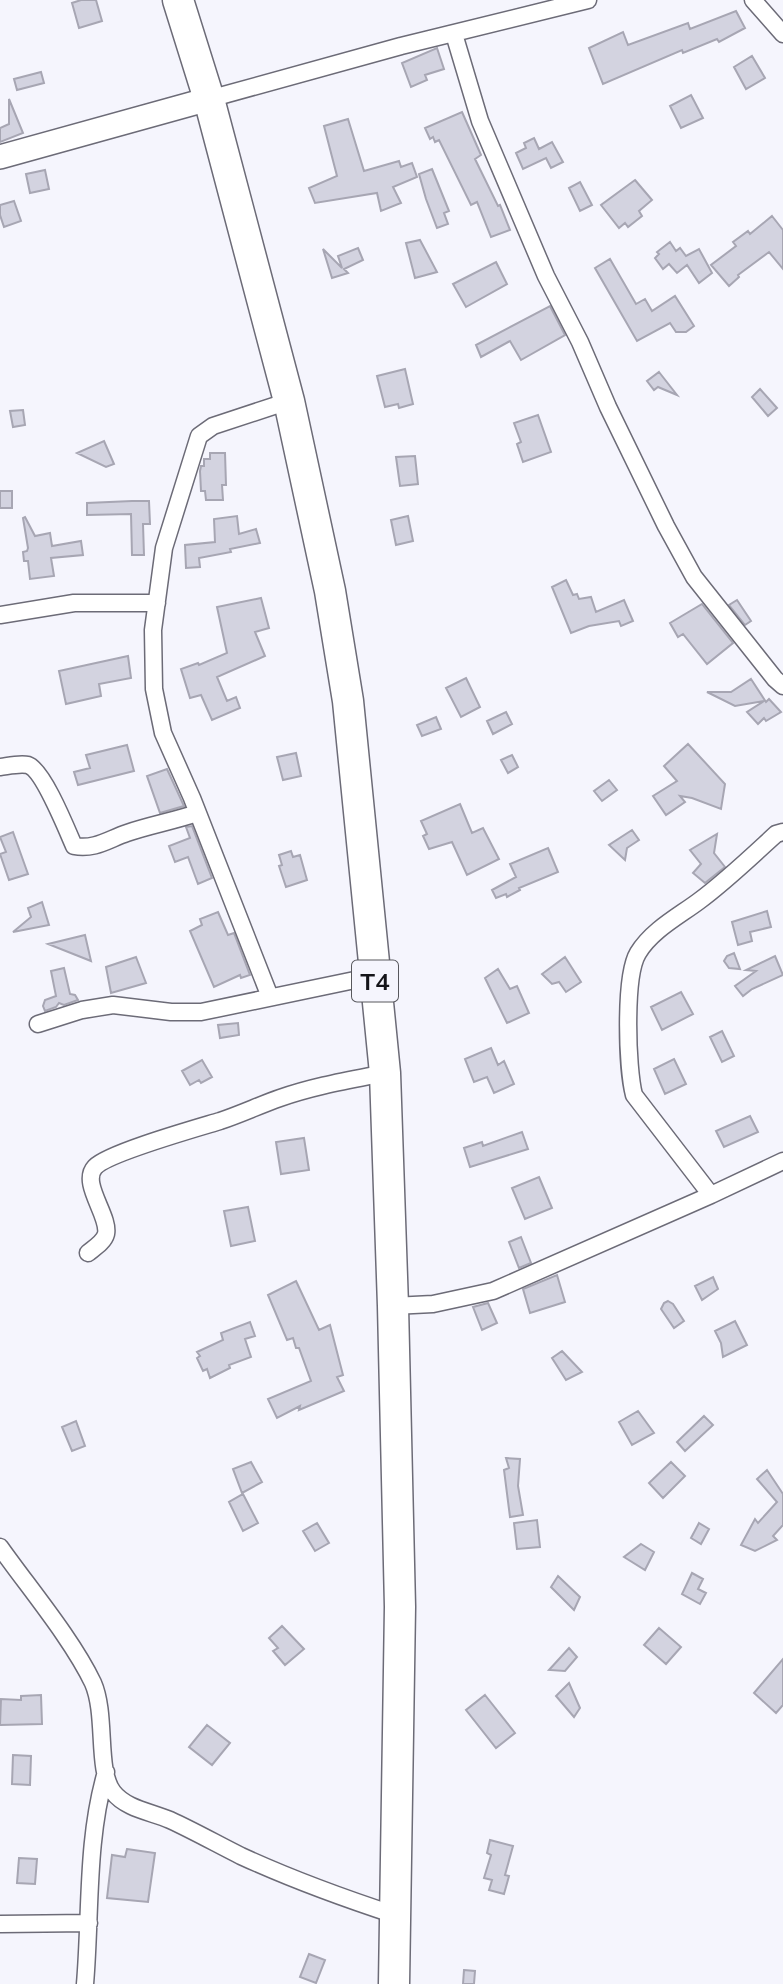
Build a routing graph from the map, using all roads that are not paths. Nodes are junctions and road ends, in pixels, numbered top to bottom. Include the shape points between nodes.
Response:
1 (178, 0) edge
2 (588, 0) edge
3 (753, 0) edge
4 (454, 34) junction
5 (783, 34) edge
6 (209, 99) junction
7 (0, 157) edge
8 (289, 401) junction
9 (157, 603) junction
10 (0, 615) edge
11 (783, 686) edge
12 (0, 767) edge
13 (197, 813) junction
14 (783, 832) edge
15 (374, 976) junction
16 (270, 997) junction
17 (38, 1024) dead end
18 (385, 1073) junction
19 (783, 1161) edge
20 (711, 1195) junction
21 (88, 1253) dead end
22 (393, 1306) junction
23 (0, 1547) edge
24 (7, 1570) edge
25 (106, 1772) junction
26 (395, 1915) junction
27 (89, 1923) junction
28 (0, 1924) edge
29 (85, 1984) edge
30 (394, 1984) edge

1 - 6 highway, T4
2 - 4 street
3 - 5 street
4 - 6 street
4 - 11 street via 480,121 546,276 666,526 694,577
6 - 7 street
6 - 8 highway, T4
8 - 9 street via 213,426 199,436 164,548
8 - 15 highway, T4 via 348,701
9 - 10 street via 74,603
9 - 13 street via 154,689 163,733
12 - 13 street via 27,765 35,769 74,846 97,846
13 - 16 street
14 - 20 street via 664,926 638,953 631,976 630,1078 634,1095
15 - 16 street
15 - 18 highway, T4
16 - 17 street via 201,1012 113,1005
18 - 21 street via 281,1098 100,1163 91,1174 92,1184 107,1231
18 - 22 highway, T4
19 - 20 street
20 - 22 street via 493,1291 433,1304
22 - 26 highway, T4 via 400,1607
23 - 24 street
24 - 25 street via 70,1645 93,1684 101,1709
25 - 26 street via 113,1791 138,1808 334,1896
25 - 27 street via 96,1826
26 - 30 highway, T4
27 - 28 street
27 - 29 street

